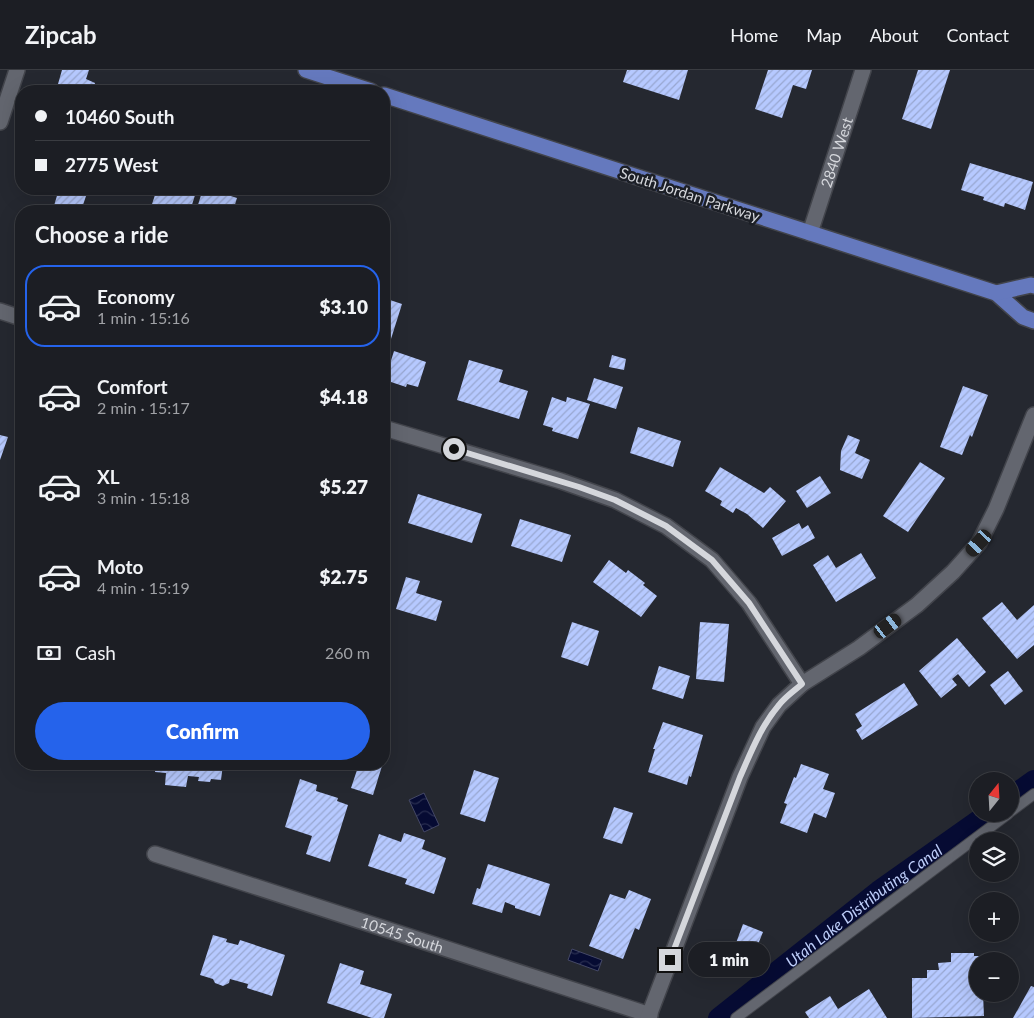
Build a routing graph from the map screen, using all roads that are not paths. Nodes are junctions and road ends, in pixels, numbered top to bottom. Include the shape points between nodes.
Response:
1 (17, 70) edge
2 (306, 70) edge
3 (863, 70) edge
4 (327, 73) edge
5 (356, 85) edge
6 (390, 97) edge
7 (0, 122) edge
8 (810, 233) junction
9 (1034, 286) edge
10 (996, 293) junction
11 (0, 311) edge
12 (15, 316) edge
13 (1034, 321) edge
14 (1034, 414) edge
15 (390, 430) edge
16 (802, 684) junction
17 (1034, 794) edge
18 (1019, 805) edge
19 (997, 822) edge
20 (155, 854) dead end
21 (649, 1017) edge
22 (736, 1018) edge

1 - 7 street
2 - 4 main road
3 - 8 street, 2840 West
4 - 5 main road
6 - 8 main road, South Jordan Parkway
8 - 10 main road, South Jordan Parkway
9 - 10 main road
10 - 13 main road, South Jordan Parkway via 1022,317
11 - 12 street
14 - 16 street via 996,510 979,543 917,605 860,648
15 - 16 street via 561,481 615,500 666,526 712,560 743,596
16 - 21 street via 779,705 753,748
17 - 18 lane
19 - 22 lane
20 - 21 street, 10545 South

